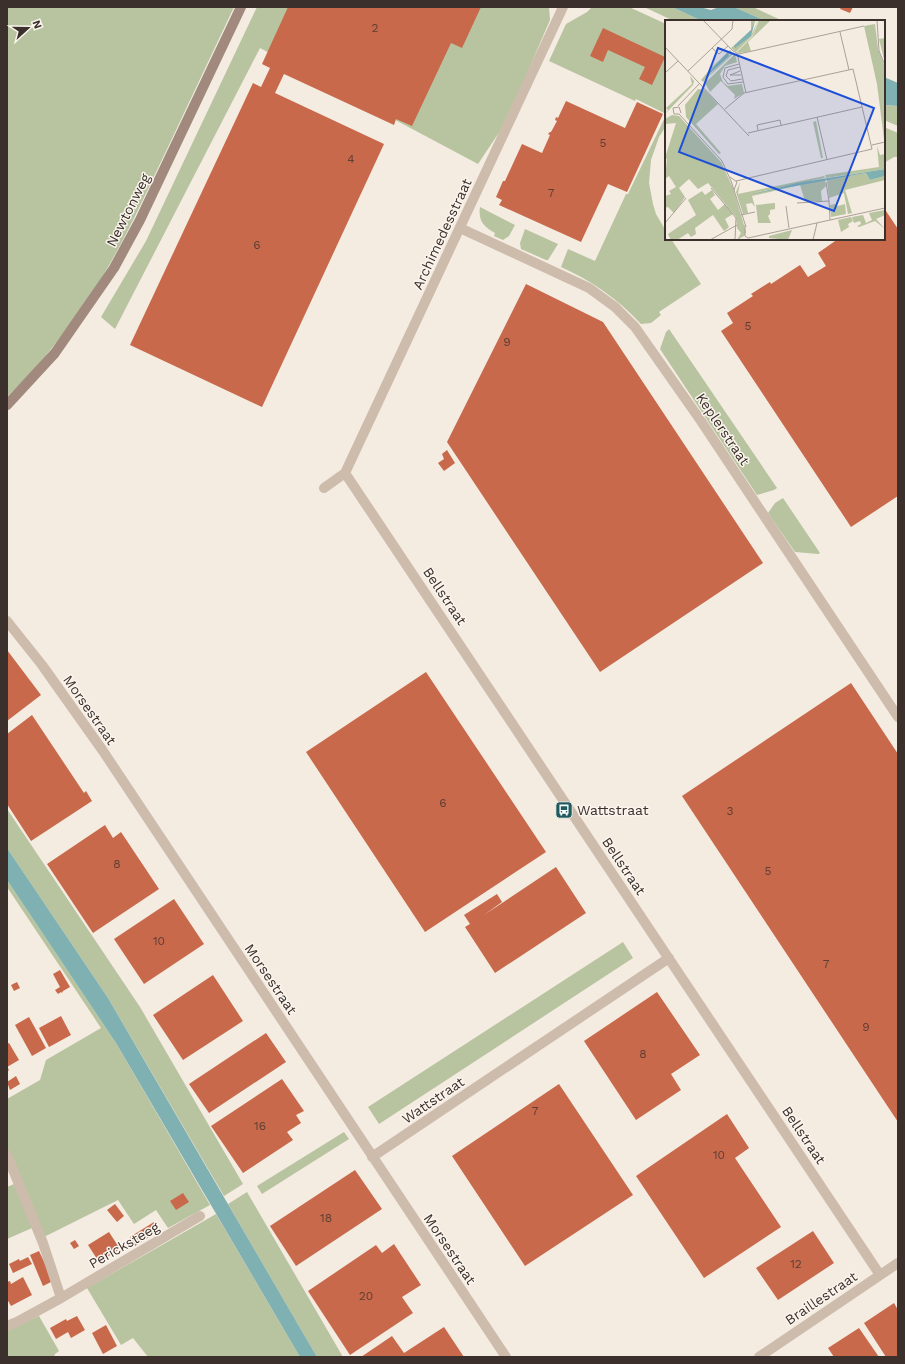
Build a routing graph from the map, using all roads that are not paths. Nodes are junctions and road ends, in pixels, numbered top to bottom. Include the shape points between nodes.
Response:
1 (241, 7) edge
2 (564, 7) edge
3 (460, 228) junction
4 (7, 405) edge
5 (345, 472) junction
6 (324, 488) dead end
7 (7, 621) edge
8 (898, 717) edge
9 (669, 958) junction
10 (7, 1155) edge
11 (372, 1157) junction
12 (200, 1216) dead end
13 (898, 1263) edge
14 (880, 1274) junction
15 (62, 1298) junction
16 (7, 1326) edge
17 (506, 1357) edge
18 (759, 1357) edge

1 - 4 main road, Newtonweg via 140,220 114,268 55,353
2 - 3 street, Archimedesstraat
3 - 5 street, Archimedesstraat
3 - 8 street, Keplerstraat via 589,288 615,306 636,327
5 - 6 street
5 - 9 street, Bellstraat
7 - 11 street, Morsestraat via 42,665 103,751
9 - 11 street, Wattstraat
9 - 14 street, Bellstraat
10 - 15 street via 43,1243
11 - 17 street, Morsestraat
12 - 15 street, Pericksteeg
13 - 14 street, Braillestraat
14 - 18 street, Braillestraat
15 - 16 street, Pericksteeg

